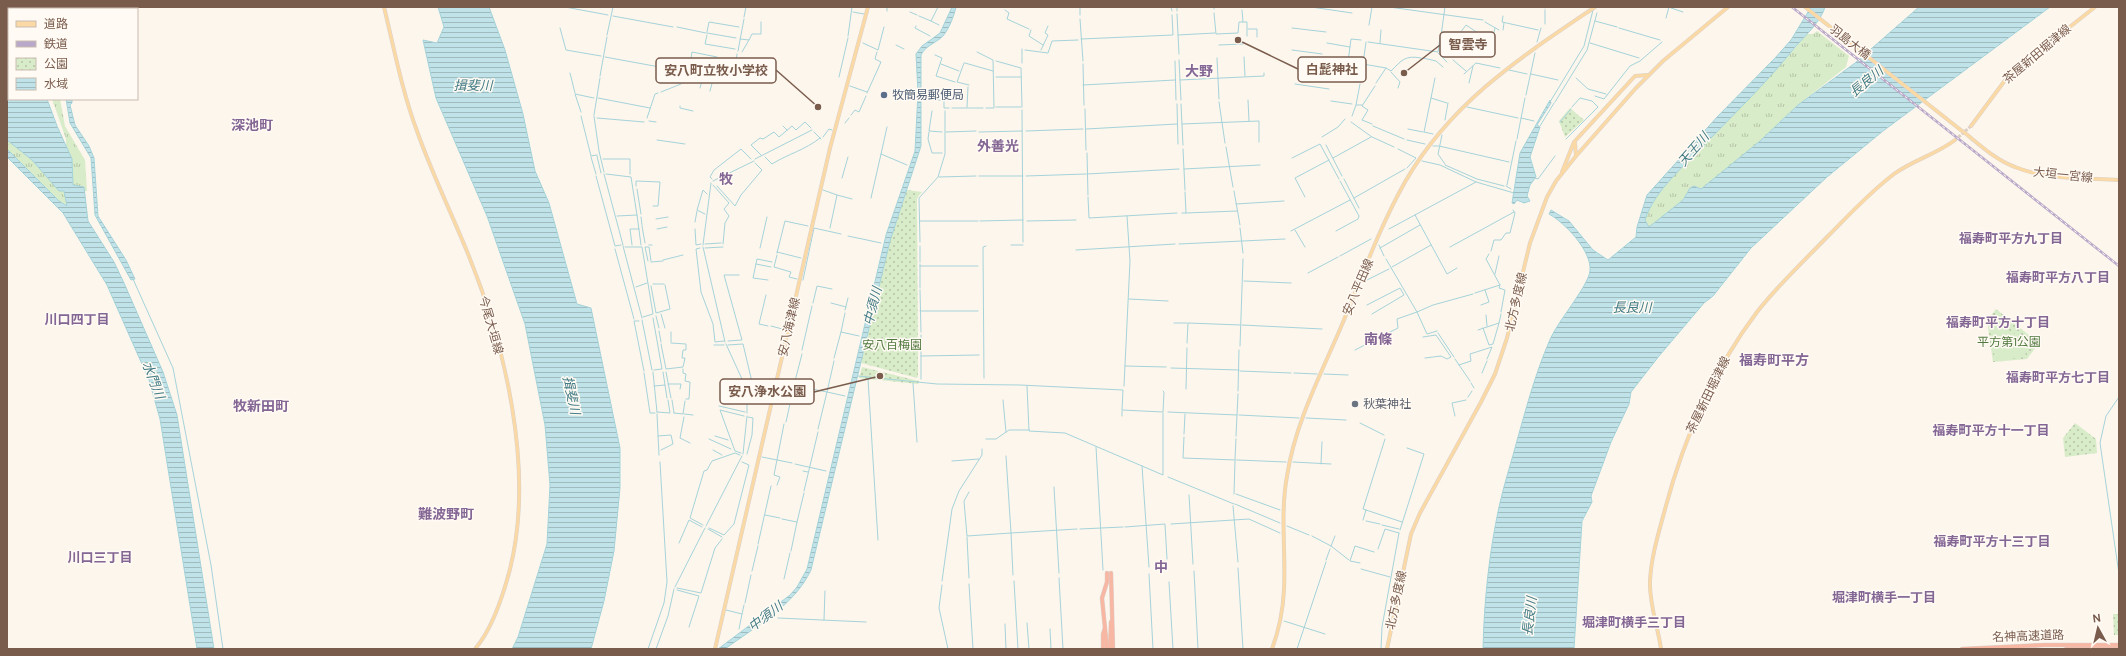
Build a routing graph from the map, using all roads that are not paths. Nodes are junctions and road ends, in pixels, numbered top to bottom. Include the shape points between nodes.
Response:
1 (384, 7) edge
2 (868, 7) edge
3 (1595, 7) edge
4 (1728, 7) edge
5 (1805, 7) edge
6 (2095, 7) edge
7 (1648, 75) junction
8 (1951, 122) joint
9 (1971, 126) tunnel mouth
10 (1578, 138) junction
11 (1955, 140) tunnel mouth
12 (1576, 156) junction
13 (2119, 180) edge
14 (1556, 181) junction
15 (1112, 611) junction
16 (1105, 628) junction
17 (2119, 645) edge
18 (475, 649) edge
19 (715, 649) edge
20 (1103, 649) edge
21 (1106, 649) edge
22 (1110, 649) edge
23 (1113, 649) edge
24 (1272, 649) edge
25 (1387, 649) edge
26 (1661, 649) edge
27 (1962, 649) edge
28 (2066, 649) edge
29 (2119, 649) edge

1 - 18 main road, 今尾大垣線 via 414,124 468,255 492,324 508,390 518,448 520,497 513,557 500,601 486,633
2 - 19 main road, 安八海津線 via 830,148
3 - 24 main road, 安八平田線 via 1512,64 1470,98 1420,159 1393,203 1295,440 1286,484 1283,607
4 - 7 main road, 北方多度線
5 - 8 main road, 羽島大橋
6 - 9 main road, 茶屋新田堀津線 via 2009,75
7 - 10 main road via 1638,75 1630,80
7 - 12 main road, 北方多度線
8 - 13 main road, 大垣一宮線 via 1998,158 2016,168 2043,175
10 - 12 main road via 1574,147
10 - 14 main road
11 - 26 main road, 茶屋新田堀津線 via 1895,173 1873,192 1758,311 1726,357 1708,390 1679,458 1652,562 1650,593
12 - 14 main road, 北方多度線
14 - 25 main road, 北方多度線 via 1547,197 1530,244 1507,338 1495,374 1414,526 1401,574
15 - 16 highway via 1109,573 1102,598
15 - 22 highway
15 - 23 highway
16 - 20 highway via 1102,634
16 - 21 highway
17 - 27 highway, 名神高速道路
28 - 29 highway, 名神高速道路

